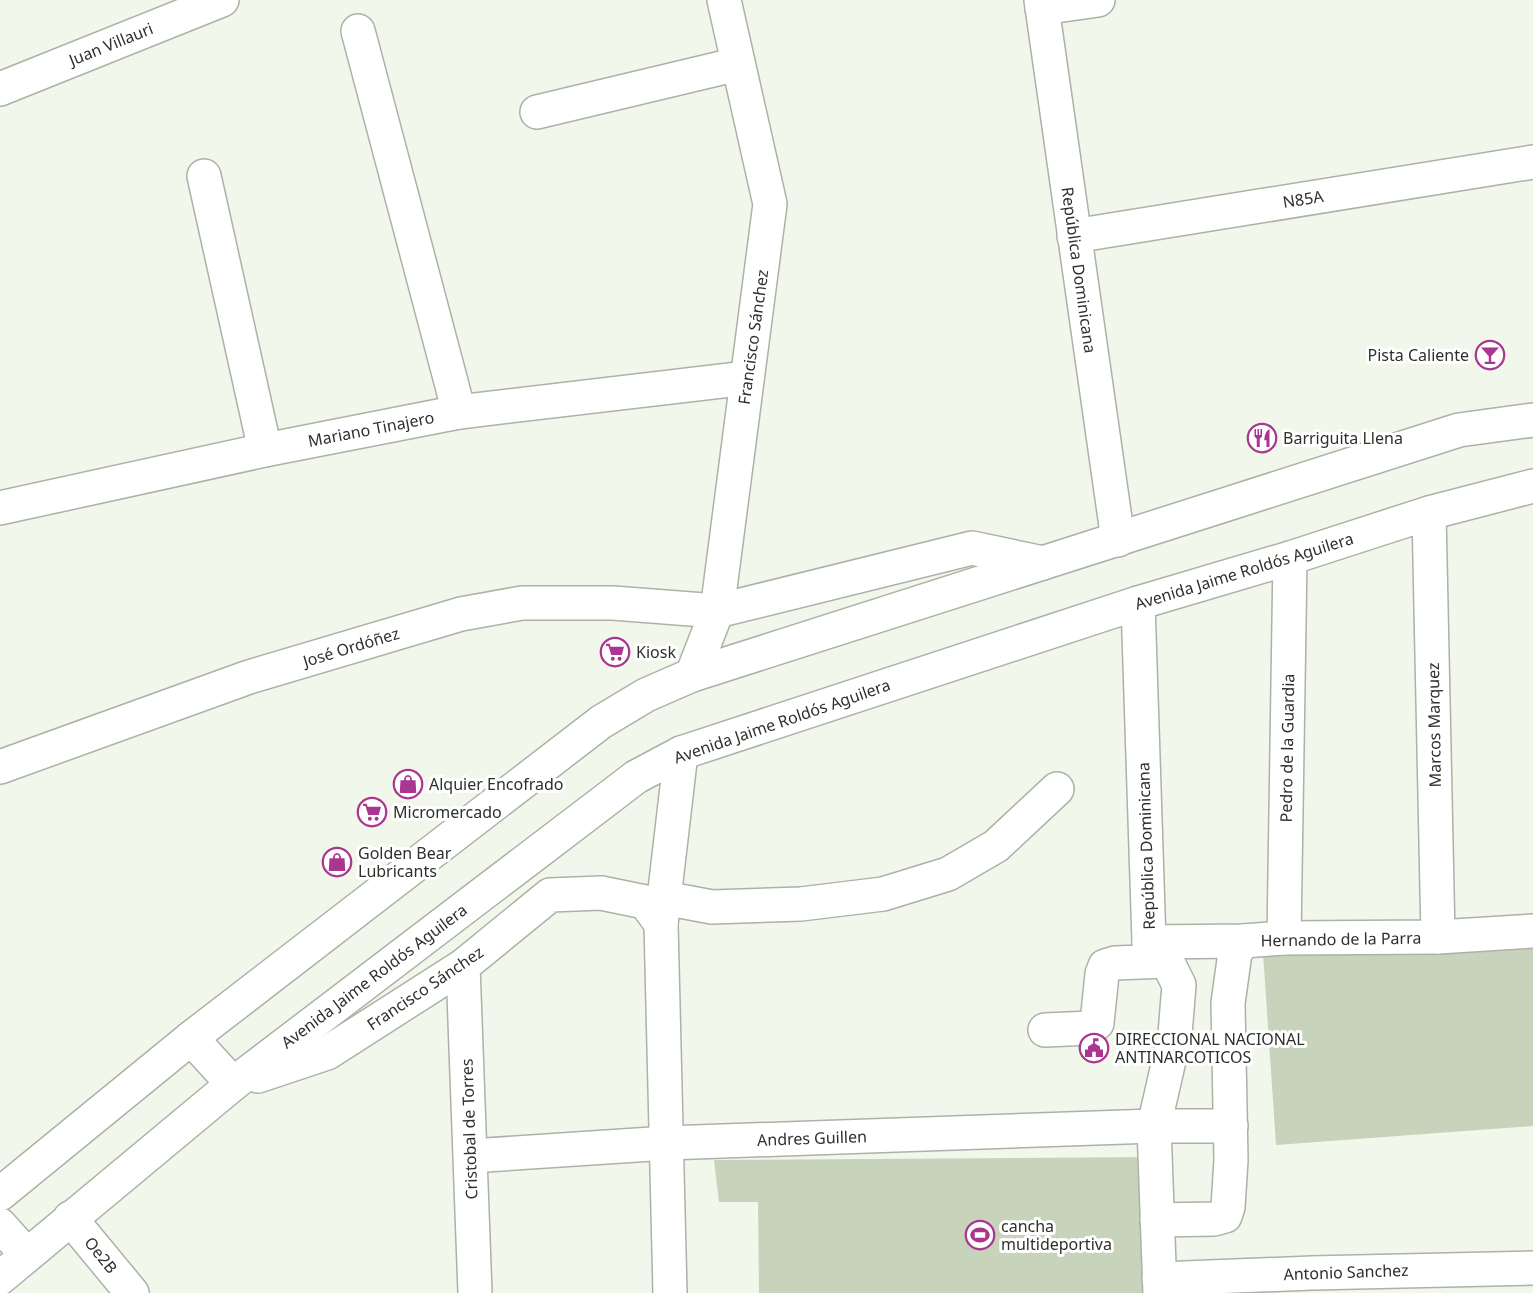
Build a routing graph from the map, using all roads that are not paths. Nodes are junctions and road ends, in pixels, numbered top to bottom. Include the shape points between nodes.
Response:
1 (222, 0) edge
2 (724, 0) edge
3 (1098, 0) edge
4 (1041, 4) edge
5 (358, 31) dead end
6 (738, 64) junction
7 (0, 88) edge
8 (537, 112) dead end
9 (1533, 162) edge
10 (204, 176) dead end
11 (1074, 236) junction
12 (747, 378) junction
13 (459, 412) junction
14 (1533, 420) edge
15 (265, 450) junction
16 (1533, 486) edge
17 (0, 508) edge
18 (1429, 513) junction
19 (1118, 540) junction
20 (1290, 558) junction
21 (1044, 564) junction
22 (1138, 603) junction
23 (717, 611) junction
24 (692, 675) junction
25 (681, 753) junction
26 (0, 767) edge
27 (1057, 789) dead end
28 (663, 911) junction
29 (1533, 931) edge
30 (1438, 937) junction
31 (1284, 938) junction
32 (1243, 941) junction
33 (1163, 959) junction
34 (463, 966) junction
35 (1228, 1003) junction
36 (1046, 1030) dead end
37 (191, 1038) junction
38 (233, 1084) junction
39 (1154, 1126) junction
40 (1230, 1126) junction
41 (667, 1143) junction
42 (471, 1156) junction
43 (0, 1194) edge
44 (70, 1218) junction
45 (1157, 1220) junction
46 (0, 1225) edge
47 (27, 1255) junction
48 (1533, 1268) edge
49 (0, 1278) edge
50 (1447, 1281) edge
51 (1312, 1283) edge
52 (1160, 1286) edge
53 (132, 1293) edge
54 (475, 1293) edge
55 (670, 1293) edge

1 - 7 street, Juan Villauri
2 - 6 street, Francisco Sánchez
3 - 4 street
4 - 11 street, República Dominicana
5 - 13 street
6 - 8 street
6 - 12 street, Francisco Sánchez via 770,204
9 - 11 street, N85A
10 - 15 street
11 - 19 street, República Dominicana
12 - 13 street, Mariano Tinajero
12 - 23 street, Francisco Sánchez
13 - 15 street, Mariano Tinajero
14 - 19 street via 1459,429
15 - 17 street, Mariano Tinajero
16 - 18 street, Avenida Jaime Roldós Aguilera
18 - 20 street, Avenida Jaime Roldós Aguilera
18 - 30 street, Marcos Marquez
19 - 21 street
20 - 22 street, Avenida Jaime Roldós Aguilera
20 - 31 street, Pedro de la Guardia
21 - 23 street, José Ordóñez via 972,548
21 - 24 street
22 - 25 street, Avenida Jaime Roldós Aguilera
22 - 33 street, República Dominicana
23 - 24 street, Francisco Sánchez
23 - 26 street, José Ordóñez via 613,603 522,603 461,614 249,677
24 - 37 street via 646,695 601,722
25 - 28 street
25 - 38 street, Avenida Jaime Roldós Aguilera via 636,777
27 - 28 street via 996,846 948,874 884,894 801,904
28 - 34 street, Francisco Sánchez via 645,902 601,893 550,895
28 - 41 street
29 - 30 street, Hernando de la Parra
30 - 31 street, Hernando de la Parra
31 - 32 street, Hernando de la Parra
32 - 33 street, Hernando de la Parra
32 - 35 street via 1235,953
33 - 35 street via 1215,985
33 - 36 street via 1105,966 1097,1023 1091,1028
33 - 39 street, República Dominicana via 1179,985 1175,1034
34 - 38 street, Francisco Sánchez via 327,1053
34 - 42 street, Cristobal de Torres
35 - 40 street
37 - 38 street
37 - 43 street
38 - 44 street, Avenida Jaime Roldós Aguilera
39 - 40 street, Andres Guillen
39 - 41 street, Andres Guillen
39 - 45 street, República Dominicana
40 - 45 street via 1225,1216 1214,1220
41 - 42 street, Andres Guillen
41 - 55 street
42 - 54 street, Cristobal de Torres
44 - 47 street, Avenida Jaime Roldós Aguilera
44 - 53 street, Oe2B
45 - 52 street, República Dominicana
46 - 47 street
47 - 49 street, Avenida Jaime Roldós Aguilera
48 - 50 street, Antonio Sanchez
50 - 51 street, Antonio Sanchez
51 - 52 street, Antonio Sanchez

